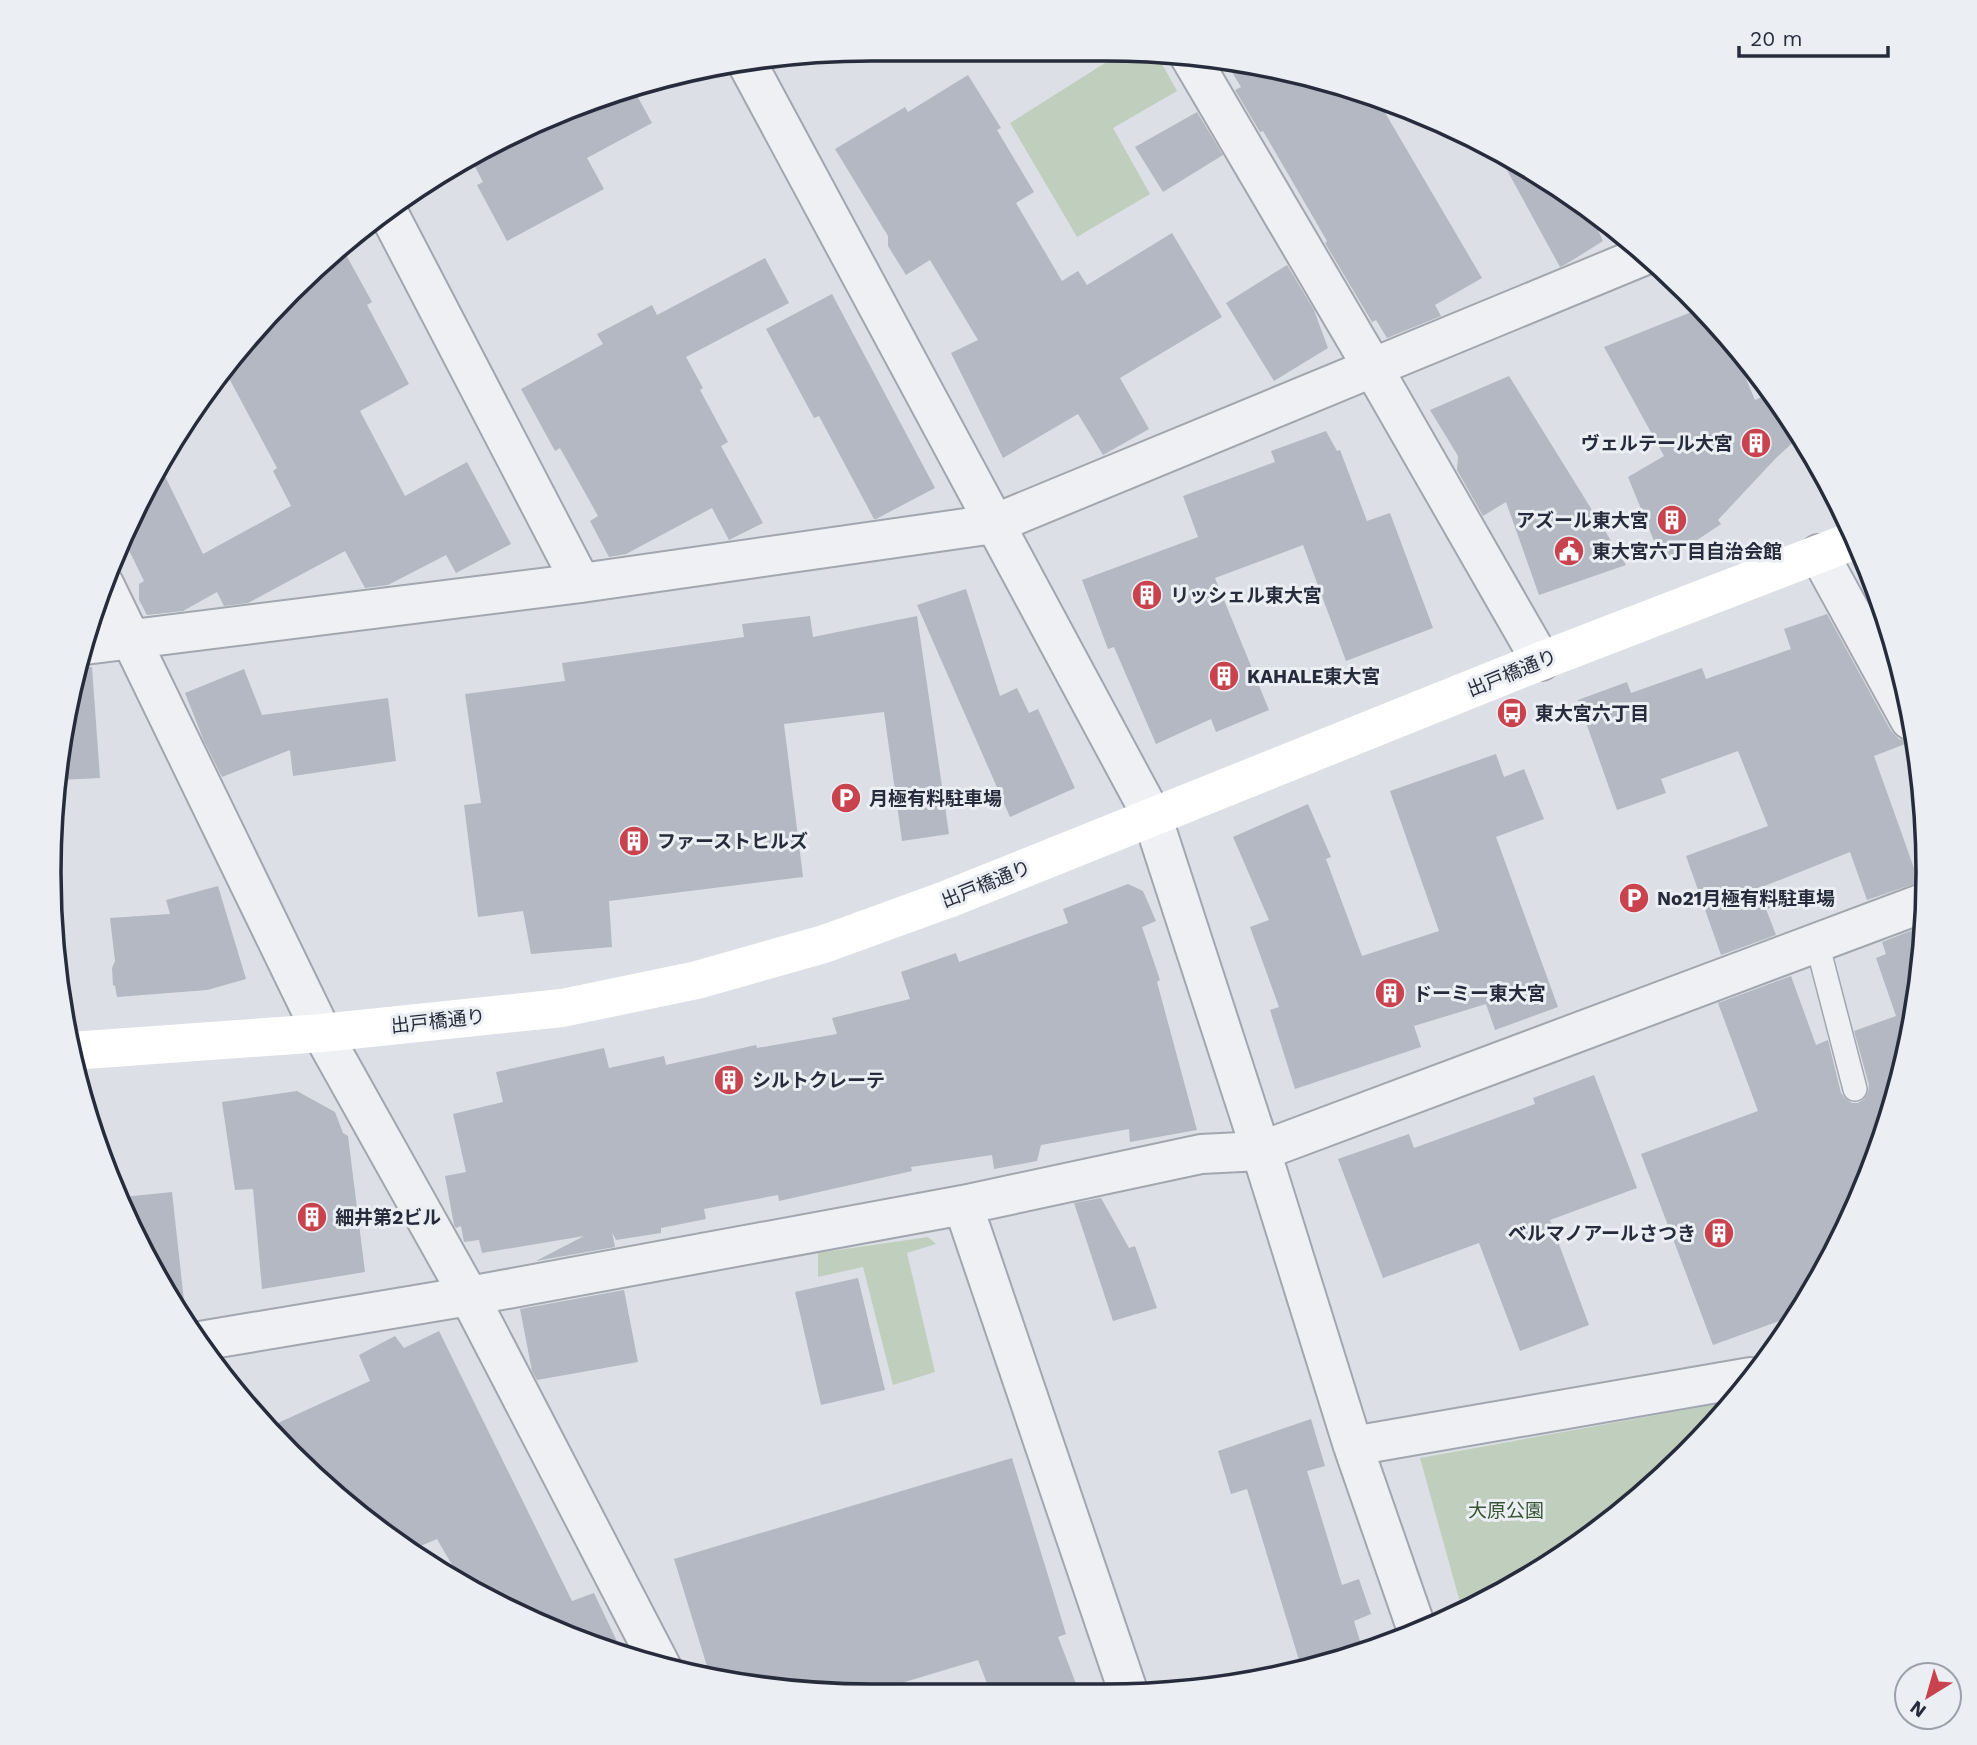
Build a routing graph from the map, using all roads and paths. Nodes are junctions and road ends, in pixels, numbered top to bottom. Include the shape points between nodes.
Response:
1 (1196, 67) edge
2 (750, 71) edge
3 (392, 220) edge
4 (1635, 259) edge
5 (1373, 368) junction
6 (994, 524) junction
7 (1846, 544) edge
8 (1819, 554) junction
9 (582, 583) junction
10 (110, 597) edge
11 (131, 641) junction
12 (95, 644) edge
13 (1541, 661) junction
14 (1895, 693) edge
15 (1152, 816) junction
16 (1915, 906) edge
17 (1817, 943) junction
18 (322, 1033) junction
19 (82, 1050) edge
20 (1855, 1089) dead end
21 (1261, 1151) junction
22 (963, 1205) junction
23 (469, 1296) junction
24 (210, 1339) edge
25 (1737, 1379) edge
26 (1353, 1446) junction
27 (1415, 1622) edge
28 (654, 1653) edge
29 (1125, 1683) edge

1 - 5 street
2 - 6 street
3 - 9 street
4 - 5 street
5 - 6 street
5 - 13 street
6 - 9 street
6 - 15 street
7 - 8 street, 出戸橋通り
8 - 13 street, 出戸橋通り
8 - 14 street
9 - 11 street
10 - 11 street
11 - 12 street
11 - 18 street
13 - 15 street, 出戸橋通り
15 - 18 street, 出戸橋通り via 824,944 697,980 562,1008
15 - 21 street
16 - 17 street
17 - 20 lane
17 - 21 street
18 - 19 street, 出戸橋通り
18 - 23 street
21 - 22 street via 1200,1154
21 - 26 street
22 - 23 street
22 - 29 street
23 - 24 street
23 - 28 street
25 - 26 street
26 - 27 street

